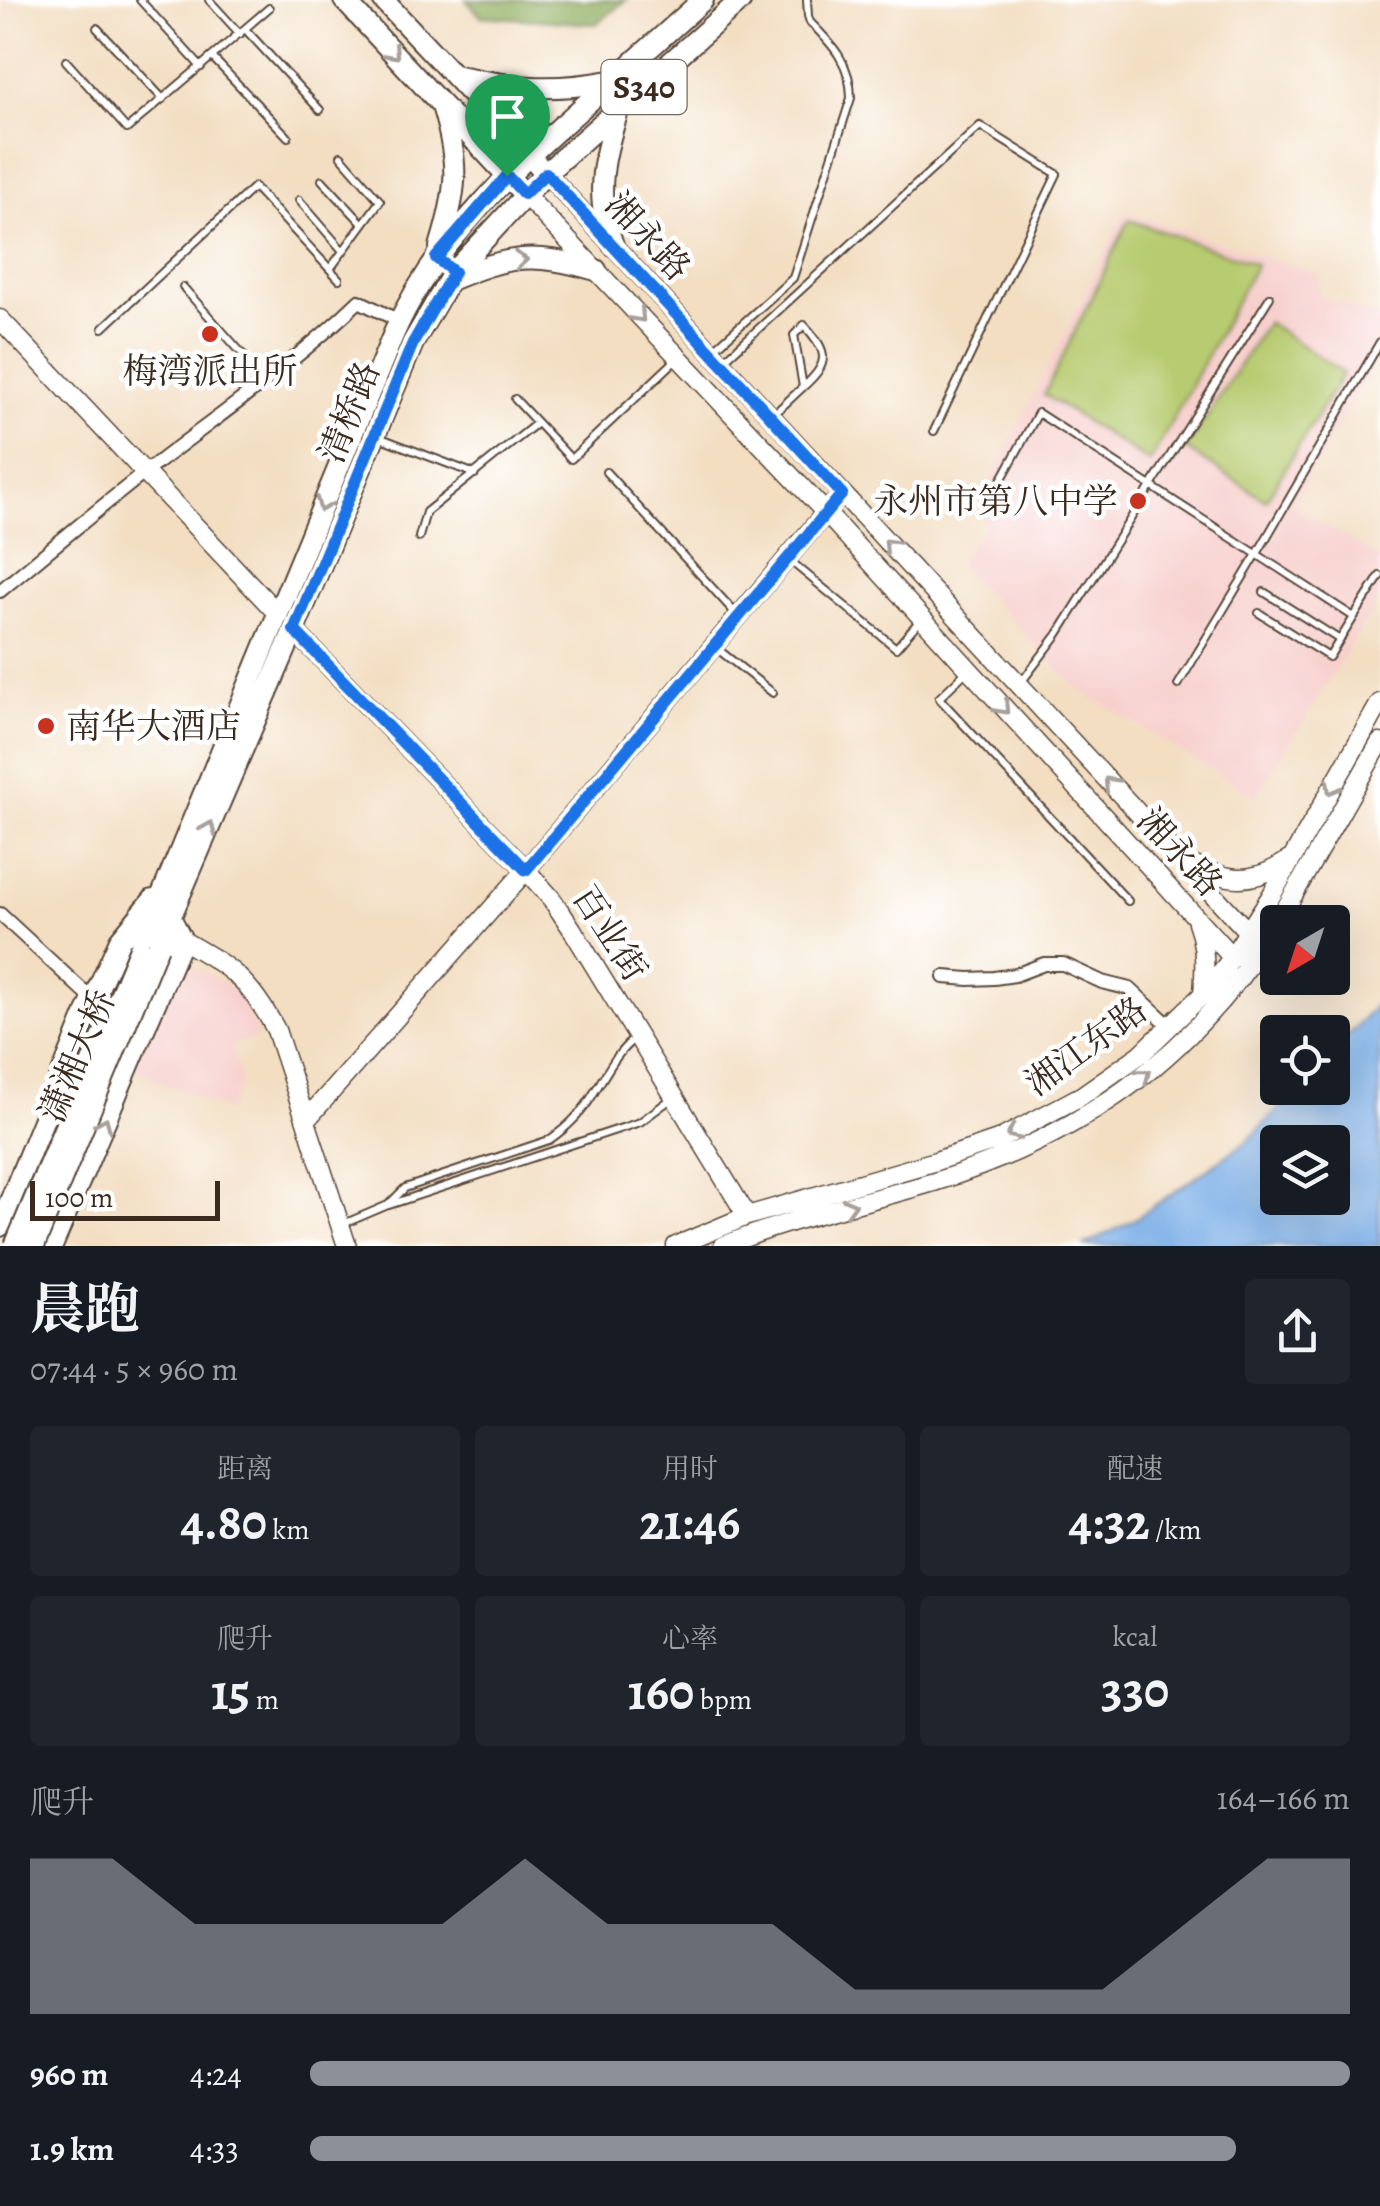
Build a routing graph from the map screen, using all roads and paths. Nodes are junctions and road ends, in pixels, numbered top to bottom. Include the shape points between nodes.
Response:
1 (140, 0) edge
2 (210, 0) edge
3 (344, 0) edge
4 (383, 0) edge
5 (702, 0) edge
6 (741, 0) edge
7 (808, 0) edge
8 (269, 8) dead end
9 (97, 28) dead end
10 (242, 31) junction
11 (212, 57) junction
12 (66, 61) dead end
13 (201, 67) junction
14 (454, 75) junction
15 (611, 82) junction
16 (163, 99) junction
17 (442, 106) junction
18 (622, 106) junction
19 (320, 110) dead end
20 (288, 137) dead end
21 (528, 155) junction
22 (341, 156) dead end
23 (546, 173) junction
24 (507, 176) junction
25 (322, 180) dead end
26 (524, 194) junction
27 (298, 200) dead end
28 (363, 224) junction
29 (612, 246) junction
30 (343, 251) junction
31 (436, 258) junction
32 (330, 270) junction
33 (596, 270) junction
34 (451, 277) junction
35 (339, 280) dead end
36 (182, 287) dead end
37 (1270, 297) dead end
38 (0, 319) edge
39 (399, 321) junction
40 (103, 328) dead end
41 (1380, 342) edge
42 (246, 358) dead end
43 (678, 358) junction
44 (716, 358) junction
45 (803, 388) junction
46 (515, 399) dead end
47 (771, 417) junction
48 (537, 423) junction
49 (934, 431) dead end
50 (375, 435) junction
51 (145, 472) junction
52 (606, 472) dead end
53 (475, 474) junction
54 (1151, 486) junction
55 (842, 494) junction
56 (992, 497) dead end
57 (826, 513) junction
58 (419, 537) dead end
59 (1257, 554) junction
60 (788, 559) junction
61 (1380, 576) edge
62 (0, 591) edge
63 (1264, 592) dead end
64 (1259, 613) dead end
65 (278, 614) junction
66 (739, 617) junction
67 (1354, 617) junction
68 (922, 618) junction
69 (294, 630) junction
70 (1340, 640) junction
71 (714, 646) junction
72 (968, 670) junction
73 (1019, 685) junction
74 (1178, 685) dead end
75 (773, 693) dead end
76 (1380, 703) edge
77 (1380, 742) edge
78 (1294, 857) junction
79 (1182, 860) junction
80 (526, 870) junction
81 (164, 886) junction
82 (1128, 901) dead end
83 (1288, 905) edge
84 (0, 914) edge
85 (170, 917) junction
86 (1195, 917) junction
87 (1248, 932) junction
88 (182, 940) junction
89 (149, 947) junction
90 (1260, 952) edge
91 (1232, 957) junction
92 (1256, 958) junction
93 (944, 977) dead end
94 (1203, 994) junction
95 (93, 1000) junction
96 (1171, 1027) junction
97 (637, 1036) junction
98 (674, 1097) junction
99 (306, 1120) junction
100 (12, 1198) junction
101 (388, 1206) junction
102 (746, 1216) junction
103 (62, 1221) junction
104 (340, 1225) junction
105 (0, 1230) edge
106 (16, 1246) edge
107 (32, 1246) edge
108 (52, 1246) edge
109 (346, 1246) edge
110 (676, 1246) edge
111 (723, 1246) edge

1 - 13 lane
2 - 10 lane
3 -> 17 main road, 湘永路
4 - 14 main road, 湘永路
5 - 15 main road, 清桥路 / S340
6 - 18 main road, 清桥路 / S340
7 - 44 lane via 810,22 844,60 851,98 793,278
8 - 10 lane
9 - 16 lane
10 - 11 lane
10 - 19 lane
11 - 13 lane
11 - 20 lane
12 - 16 lane via 127,129
13 - 16 lane
14 - 15 main road, S340 via 534,89
14 - 21 main road, 湘永路
15 - 18 main road
15 - 21 main road, 清桥路
17 - 24 main road, 湘永路
17 - 31 main road via 456,171
18 - 23 main road, 清桥路 / S340
18 - 29 main road via 606,148 604,176
21 - 23 main road, 湘永路
21 - 24 main road, 清桥路
22 - 28 lane via 380,201
23 - 26 main road, 清桥路 / S340
23 - 29 main road, 湘永路
24 - 26 main road, 湘永路
24 - 31 main road, 清桥路
25 - 28 lane
26 - 33 main road, 湘永路
26 - 34 main road, 清桥路
27 - 30 lane
28 - 30 lane
29 - 44 main road, 湘永路
30 - 32 lane
31 - 34 main road
31 - 39 main road, 清桥路
32 - 35 lane
32 - 40 lane via 254,186
34 -> 33 main road via 522,257
33 -> 43 main road, 湘永路
34 - 50 main road, 清桥路 via 413,343
36 - 42 lane
37 - 54 lane
38 - 51 main road
39 - 51 street via 356,298 318,340
39 -> 65 main road, 清桥路
41 - 59 lane
43 - 48 lane via 572,459
43 - 57 main road, 湘永路
44 - 47 main road, 湘永路
44 - 49 lane via 980,126 1057,174
45 - 45 lane via 794,335 804,326 824,358
45 - 47 lane
46 - 48 lane
47 - 55 main road, 湘永路
48 - 53 lane
50 - 53 lane
50 - 69 main road, 清桥路
51 - 62 street
51 - 65 main road
52 - 66 lane
53 - 58 lane via 426,512
54 - 56 lane via 1038,414
54 - 59 lane
54 - 73 lane
55 - 57 main road
73 -> 55 main road, 湘永路
57 - 60 main road
57 - 68 main road, 湘永路
59 - 67 lane
59 - 74 lane
60 - 66 main road
60 - 68 lane via 896,648
61 - 67 lane
63 - 70 lane
64 - 70 lane via 1329,657
65 - 81 main road, 清桥路
66 - 71 main road
67 - 70 lane
68 - 72 main road, 湘永路
69 - 80 main road, 百业街
85 -> 69 main road, 清桥路
71 - 75 lane
71 - 80 main road
72 - 82 lane via 939,698
72 -> 86 main road, 湘永路
79 -> 73 main road, 湘永路
76 -> 78 main road, 湘江东路
77 - 83 main road, 湘江东路
78 - 79 main road via 1244,880
78 - 87 main road, 湘江东路
79 - 87 main road, 湘永路
80 - 97 main road, 百业街 via 572,929
80 - 99 main road
81 - 89 main road, 清桥路
81 - 95 main road via 120,940
84 - 95 street
85 - 88 main road
85 - 89 main road, 清桥路
86 - 91 main road, 湘永路
86 - 94 main road via 1204,942
87 - 91 main road, 湘江东路
87 - 92 main road, 湘永路
88 - 99 main road via 240,977 261,1002
103 -> 88 main road
89 - 106 main road, 潇湘大桥, bridge
89 - 107 main road, 潇湘大桥, bridge
90 - 92 main road, 湘江东路
91 - 92 main road
91 - 94 main road, 湘江东路
111 -> 92 main road, 湘江东路 via 979,1166 1078,1121 1184,1041
93 - 96 street via 994,978 1063,964 1130,989
94 - 96 main road, 湘江东路
95 - 100 main road
96 -> 102 main road, 湘江东路 via 1109,1079 998,1140
97 - 98 main road, 百业街
97 - 101 lane via 618,1051 564,1130 404,1188
98 - 101 lane via 640,1122
98 - 102 main road, 百业街
99 - 104 main road
100 - 103 main road via 20,1212 46,1223
100 - 105 main road
101 - 104 lane
102 - 110 main road, 湘江东路
103 - 108 main road
104 - 109 main road
105 - 107 main road

